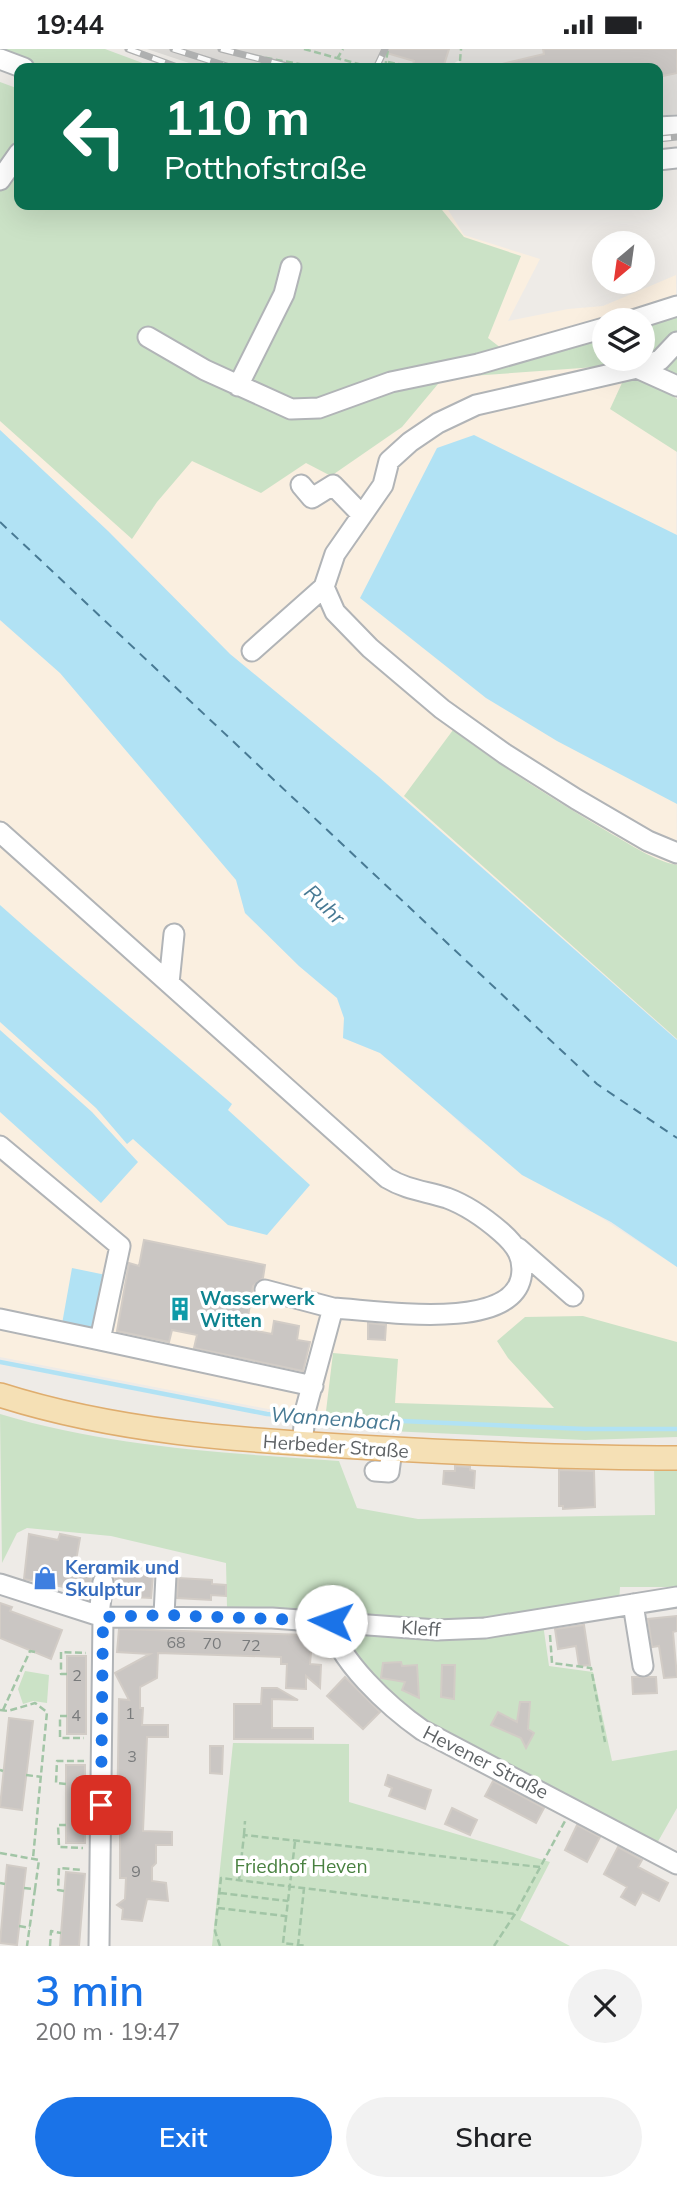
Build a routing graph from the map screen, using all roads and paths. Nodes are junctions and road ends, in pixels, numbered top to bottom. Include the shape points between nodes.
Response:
1 (304, 49) edge
2 (343, 49) edge
3 (388, 49) edge
4 (461, 49) edge
5 (255, 56) dead end
6 (337, 58) junction
7 (460, 61) dead end
8 (387, 62) joint
9 (294, 63) edge
10 (354, 63) edge
11 (391, 63) edge
12 (14, 160) edge
13 (0, 180) edge
14 (291, 267) dead end
15 (677, 306) edge
16 (655, 313) edge
17 (592, 331) edge
18 (148, 337) dead end
19 (677, 342) edge
20 (655, 362) edge
21 (624, 371) edge
22 (644, 371) edge
23 (238, 386) junction
24 (677, 386) edge
25 (301, 485) dead end
26 (361, 514) junction
27 (324, 587) junction
28 (252, 651) dead end
29 (0, 832) edge
30 (677, 853) edge
31 (174, 934) dead end
32 (169, 983) junction
33 (1, 1150) edge
34 (514, 1246) junction
35 (265, 1290) dead end
36 (573, 1296) dead end
37 (333, 1308) junction
38 (0, 1319) edge
39 (100, 1340) junction
40 (313, 1386) junction
41 (0, 1395) edge
42 (302, 1444) junction
43 (392, 1449) junction
44 (677, 1458) edge
45 (376, 1471) dead end
46 (166, 1575) dead end
47 (103, 1581) dead end
48 (0, 1584) edge
49 (677, 1597) edge
50 (633, 1604) junction
51 (164, 1615) junction
52 (101, 1616) junction
53 (548, 1618) junction
54 (331, 1621) junction
55 (35, 1652) dead end
56 (103, 1653) junction
57 (643, 1666) dead end
58 (67, 1674) dead end
59 (2, 1710) edge
60 (67, 1716) dead end
61 (102, 1739) junction
62 (605, 1742) dead end
63 (101, 1761) junction
64 (26, 1775) dead end
65 (42, 1777) junction
66 (66, 1784) dead end
67 (573, 1807) junction
68 (245, 1821) dead end
69 (66, 1825) dead end
70 (244, 1835) junction
71 (295, 1841) junction
72 (100, 1848) junction
73 (0, 1853) edge
74 (33, 1859) junction
75 (677, 1864) edge
76 (540, 1867) junction
77 (100, 1871) junction
78 (239, 1880) junction
79 (289, 1886) junction
80 (24, 1888) dead end
81 (304, 1888) junction
82 (35, 1889) junction
83 (64, 1891) dead end
84 (220, 1893) junction
85 (288, 1901) junction
86 (218, 1908) junction
87 (515, 1914) junction
88 (286, 1916) junction
89 (19, 1926) dead end
90 (30, 1928) junction
91 (61, 1933) dead end
92 (27, 1946) edge
93 (50, 1946) edge
94 (99, 1946) edge
95 (220, 1946) edge
96 (298, 1946) edge
97 (307, 1946) edge
98 (494, 1946) edge

1 - 6 path
2 - 6 path
3 - 8 path
4 - 7 path
5 - 9 path
6 - 10 path
8 - 11 path
12 - 13 street
14 - 23 street via 284,294
15 - 16 street
17 - 23 street via 478,364 391,382 319,408 290,409
18 - 23 street
19 - 20 street
21 - 26 street via 476,405 438,423 389,461 383,485
22 - 24 street
25 - 26 street via 312,498 333,485
26 - 27 street via 335,554
27 - 28 street
27 - 30 street via 335,612 442,709 576,799
29 - 32 street
31 - 32 street
32 - 34 street via 387,1178 471,1210
33 - 39 street via 120,1246
34 - 36 street
34 - 37 street via 523,1262 521,1281 512,1297 490,1309 467,1314
35 - 37 street
37 - 40 street
38 - 39 street
39 - 40 street
40 - 42 street
41 - 42 main road, Herbeder Straße via 136,1427
42 - 43 main road, Herbeder Straße
43 - 44 main road, Herbeder Straße
43 - 45 street via 389,1472
46 - 51 street
47 - 52 street
48 - 52 street, Kleff
49 - 50 street, Kleff
50 - 53 street, Kleff
50 - 57 street
51 - 52 street, Kleff
51 - 54 street, Kleff
52 - 56 street
53 - 54 street, Kleff via 461,1630
53 - 62 path via 552,1663 591,1668
54 - 67 street, Hevener Straße via 332,1636 341,1650 405,1718 436,1739
55 - 59 path via 30,1651
56 - 58 path via 61,1652 61,1674
56 - 61 street
59 - 65 path via 35,1703 47,1712
60 - 61 path via 60,1716 60,1738
61 - 63 street
63 - 66 path via 57,1761 56,1783
63 - 72 street
64 - 65 path
65 - 74 path
67 - 75 street, Hevener Straße
67 - 76 path
68 - 70 path
69 - 72 path via 58,1825 59,1847
70 - 71 path
70 - 78 path
71 - 76 path
71 - 79 path
72 - 77 street
73 - 74 path
74 - 82 path via 39,1860
76 - 87 path
77 - 83 path via 59,1868 58,1890
77 - 94 street
78 - 79 path
78 - 84 path via 221,1878
79 - 81 path
79 - 85 path
80 - 82 path
81 - 87 path
81 - 96 path
82 - 90 path
84 - 85 path
84 - 86 path
85 - 88 path
86 - 88 path
86 - 95 path via 215,1931
87 - 98 path
88 - 96 path via 283,1943
89 - 90 path
90 - 92 path
91 - 93 path via 51,1931
96 - 97 path

